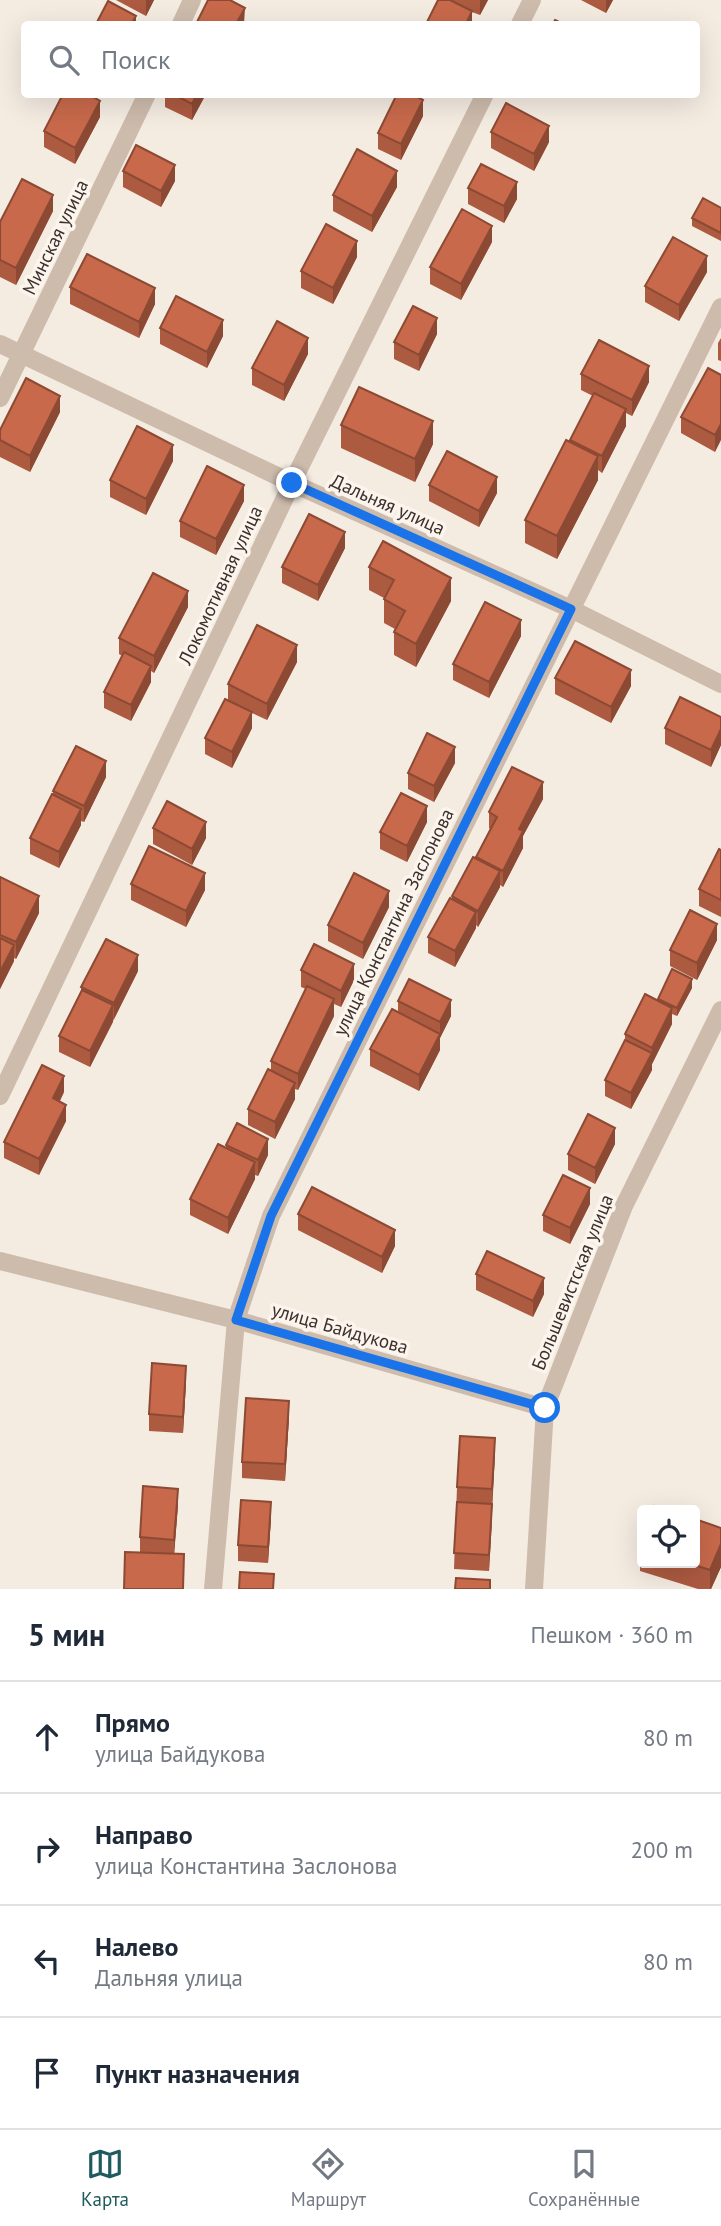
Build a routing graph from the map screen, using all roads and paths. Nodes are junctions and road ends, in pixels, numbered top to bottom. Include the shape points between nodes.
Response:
1 (192, 0) edge
2 (532, 0) edge
3 (182, 21) edge
4 (522, 21) edge
5 (145, 98) edge
6 (483, 98) edge
7 (721, 307) edge
8 (0, 344) edge
9 (21, 355) junction
10 (0, 398) edge
11 (292, 483) junction
12 (571, 609) junction
13 (721, 684) edge
14 (721, 1010) edge
15 (0, 1096) edge
16 (0, 1261) edge
17 (236, 1320) junction
18 (545, 1408) junction
19 (213, 1589) edge
20 (534, 1589) edge

1 - 3 street
2 - 4 street
5 - 9 street, Минская улица
6 - 11 street, Локомотивная улица
7 - 12 street, улица Константина Заслонова
8 - 9 street, Дальняя улица
9 - 10 street, Минская улица
9 - 11 street, Дальняя улица
11 - 12 street, Дальняя улица
11 - 15 street, Локомотивная улица
12 - 13 street, Дальняя улица
12 - 17 street, улица Константина Заслонова via 271,1216
14 - 18 street, Большевистская улица via 624,1206
16 - 17 street, улица Байдукова
17 - 18 street, улица Байдукова
17 - 19 street, улица Константина Заслонова
18 - 20 street, Большевистская улица

